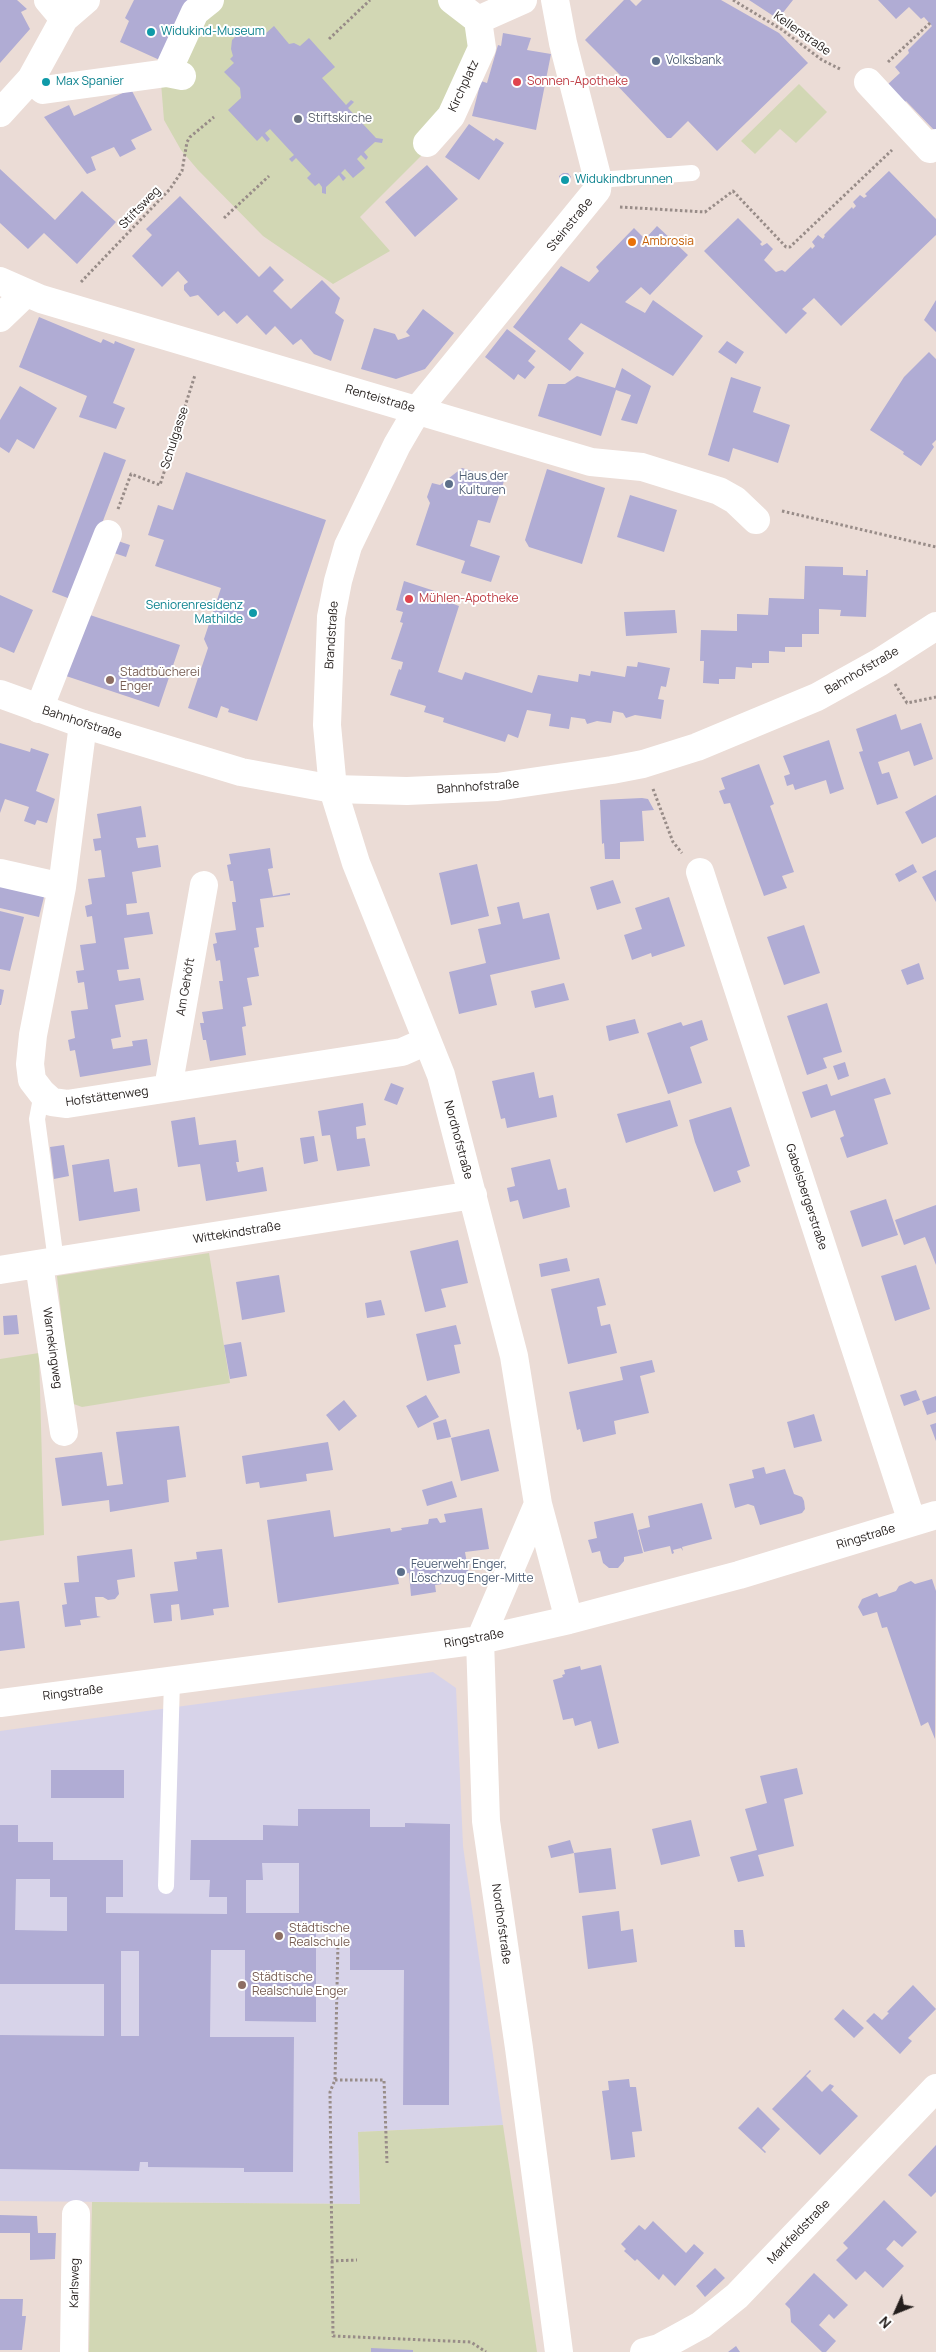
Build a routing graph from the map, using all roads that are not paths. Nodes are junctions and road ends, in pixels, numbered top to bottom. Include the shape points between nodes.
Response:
1 (86, 0) edge
2 (210, 0) edge
3 (452, 0) edge
4 (523, 0) edge
5 (556, 0) edge
6 (56, 9) edge
7 (478, 20) junction
8 (32, 79) junction
9 (868, 82) road end
10 (0, 113) edge
11 (427, 143) dead end
12 (934, 149) edge
13 (692, 173) dead end
14 (597, 187) junction
15 (0, 281) edge
16 (25, 294) junction
17 (0, 318) edge
18 (418, 410) junction
19 (756, 520) road end
20 (112, 525) road end
21 (936, 626) edge
22 (0, 694) edge
23 (39, 710) junction
24 (83, 724) junction
25 (333, 789) junction
26 (700, 872) road end
27 (0, 873) edge
28 (204, 885) dead end
29 (62, 887) junction
30 (427, 1041) junction
31 (168, 1088) junction
32 (42, 1093) junction
33 (473, 1195) junction
34 (48, 1263) junction
35 (0, 1270) edge
36 (64, 1432) dead end
37 (538, 1504) junction
38 (924, 1519) edge
39 (569, 1620) junction
40 (480, 1640) junction
41 (172, 1681) junction
42 (0, 1703) edge
43 (166, 1886) dead end
44 (936, 2088) edge
45 (76, 2214) dead end
46 (74, 2352) edge
47 (559, 2352) edge
48 (644, 2352) edge

1 - 6 street
2 - 8 street via 195,12 175,74 43,90
3 - 7 street
4 - 7 street
5 - 14 street via 562,43
6 - 8 street
7 - 11 street, Kirchplatz via 482,48 451,116
8 - 10 street
9 - 12 street
13 - 14 lane
14 - 18 street, Steinstraße
15 - 16 street, Renteistraße
16 - 17 street
16 - 18 street, Renteistraße
18 - 19 street, Renteistraße via 592,462 642,467 711,489 735,500
18 - 25 street, Brandstraße via 396,445 368,503 348,546 338,581 331,617 327,725
20 - 23 street
21 - 25 street, Bahnhofstraße via 817,697 697,747 643,764 498,787 407,791
22 - 23 street, Bahnhofstraße
23 - 24 street, Bahnhofstraße
24 - 25 street, Bahnhofstraße via 241,772
24 - 29 street
25 - 30 street, Nordhofstraße via 356,863
26 - 38 street, Gabelsbergerstraße
27 - 29 street
28 - 31 street, Am Gehöft
29 - 32 street via 30,1064 32,1080
30 - 31 street, Hofstättenweg via 402,1052
30 - 33 street, Nordhofstraße via 441,1075
31 - 32 street, Hofstättenweg via 67,1104 52,1102
32 - 34 lane via 37,1119
33 - 34 street, Wittekindstraße
33 - 37 street, Nordhofstraße via 514,1356
34 - 35 street, Wittekindstraße
34 - 36 street, Warnekingweg
37 - 39 street, Nordhofstraße
37 - 40 street, Nordhofstraße
38 - 39 street, Ringstraße via 739,1575
39 - 40 street, Ringstraße
40 - 41 street, Ringstraße
40 - 47 street, Nordhofstraße via 486,1821
41 - 42 street, Ringstraße
41 - 43 lane
44 - 48 street, Markfeldstraße via 737,2296 701,2325 659,2348
45 - 46 street, Karlsweg

